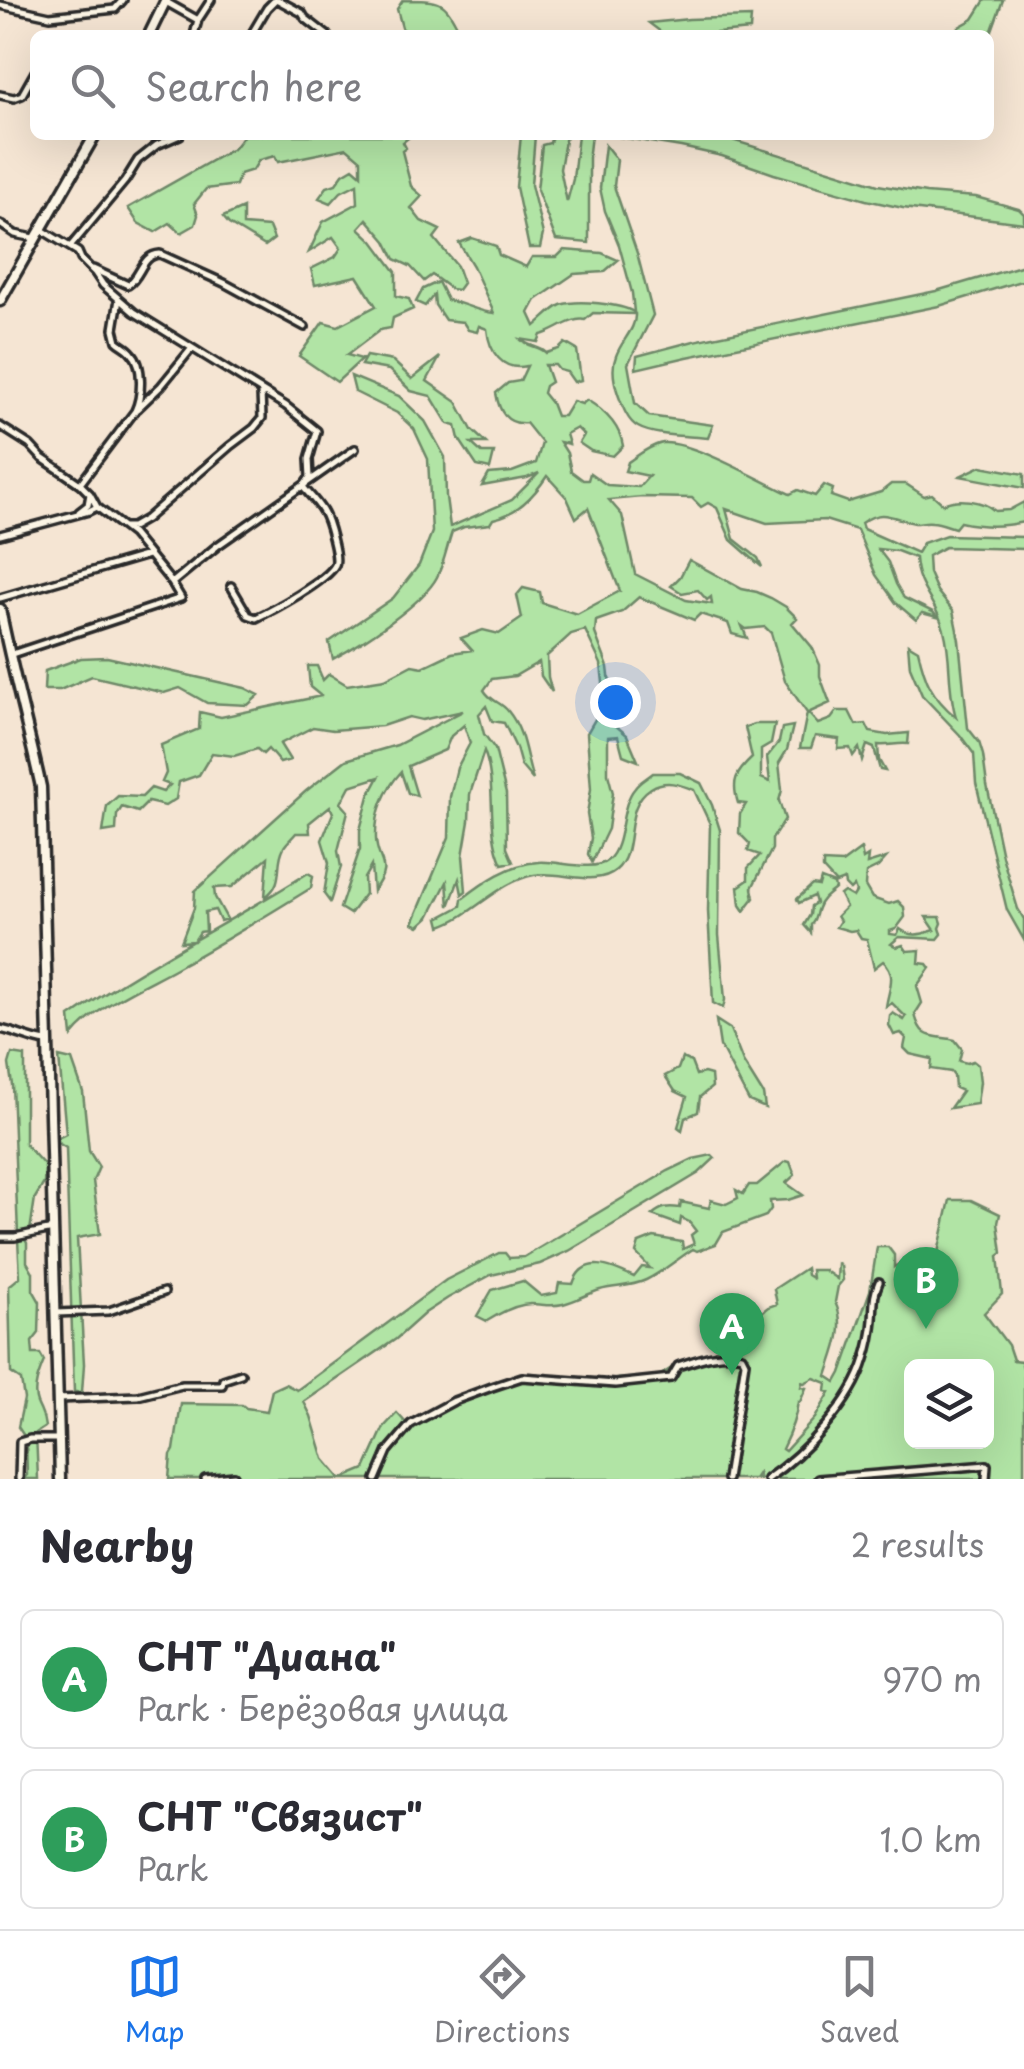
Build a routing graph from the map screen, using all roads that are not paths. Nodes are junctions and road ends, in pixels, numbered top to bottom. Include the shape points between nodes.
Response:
1 (123, 0) edge
2 (211, 0) edge
3 (276, 0) edge
4 (166, 1) edge
5 (0, 6) edge
6 (198, 20) junction
7 (152, 30) edge
8 (195, 30) edge
9 (253, 30) edge
10 (321, 30) edge
11 (30, 81) edge
12 (0, 95) edge
13 (92, 140) edge
14 (168, 140) edge
15 (0, 224) edge
16 (39, 234) junction
17 (70, 247) junction
18 (90, 268) junction
19 (119, 298) junction
20 (0, 302) edge
21 (305, 327) dead end
22 (192, 348) junction
23 (261, 392) junction
24 (135, 411) junction
25 (0, 426) edge
26 (354, 449) dead end
27 (80, 484) junction
28 (304, 487) junction
29 (90, 494) junction
30 (97, 506) junction
31 (79, 512) junction
32 (120, 526) junction
33 (0, 535) edge
34 (148, 555) junction
35 (172, 583) junction
36 (231, 586) dead end
37 (0, 598) edge
38 (0, 609) edge
39 (1, 627) edge
40 (9, 655) junction
41 (0, 1029) edge
42 (47, 1042) junction
43 (52, 1229) junction
44 (0, 1238) edge
45 (878, 1282) dead end
46 (164, 1292) dead end
47 (55, 1313) junction
48 (241, 1374) dead end
49 (58, 1399) junction
50 (59, 1438) junction
51 (234, 1476) dead end
52 (19, 1479) edge
53 (60, 1479) edge
54 (205, 1479) edge
55 (376, 1479) edge
56 (727, 1479) edge
57 (767, 1479) edge
58 (818, 1479) edge
59 (986, 1479) edge

1 - 5 street via 115,9 50,16
2 - 6 street
3 - 9 street
3 - 10 street
4 - 6 street
4 - 7 street
6 - 8 street
11 - 12 street via 22,95
13 - 16 street
14 - 17 street via 138,160
15 - 16 street via 15,234
16 - 17 street
16 - 20 street
17 - 18 street
18 - 19 street
18 - 21 street via 128,284 145,260 160,254
19 - 22 street
19 - 24 street via 114,329 116,341 137,362 141,398
22 - 23 street
22 - 24 street
23 - 28 street via 317,431
23 - 32 street via 262,418 254,428 146,520
24 - 27 street
25 - 27 street
26 - 28 street
27 - 29 street
28 - 35 street
28 - 36 street via 326,518 337,559 329,572 256,618
29 - 30 street
29 - 31 street
30 - 31 street
30 - 32 street
31 - 33 street
32 - 34 street
34 - 35 street
34 - 37 street
35 - 40 street via 181,598
38 - 39 street
39 - 40 street
40 - 42 street via 41,787
41 - 42 street
42 - 43 street
43 - 44 street
43 - 47 street
45 - 57 street via 865,1360 851,1390 818,1435
46 - 47 street via 108,1311
47 - 49 street
48 - 49 street via 222,1385
49 - 50 street
50 - 52 street via 20,1442
50 - 53 street
51 - 54 street
55 - 56 street via 388,1450 411,1424 522,1377 635,1384 671,1378 678,1366 712,1355 735,1354 744,1362
58 - 59 street via 987,1465

